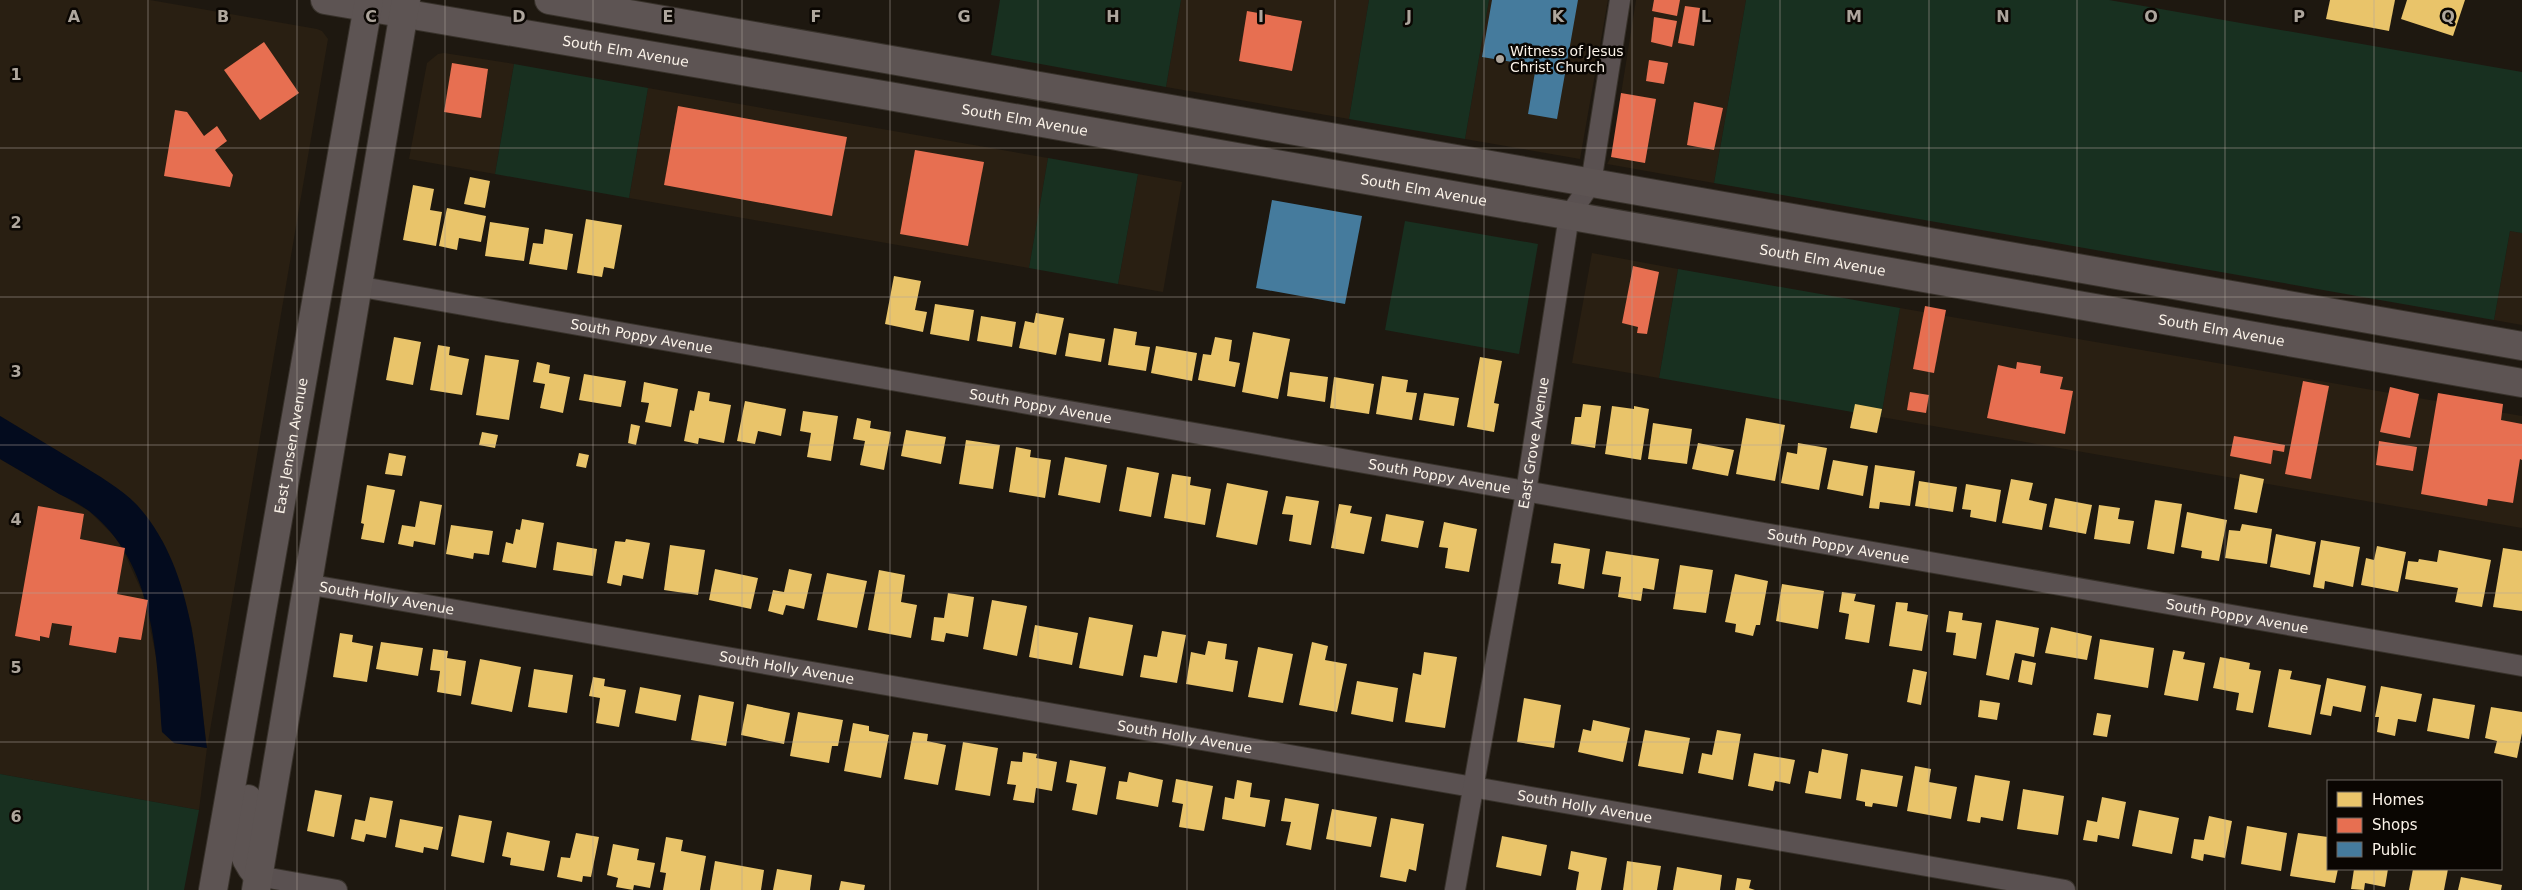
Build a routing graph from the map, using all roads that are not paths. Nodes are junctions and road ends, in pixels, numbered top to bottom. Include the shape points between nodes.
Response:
1 (325, 0) edge
2 (549, 0) edge
3 (1620, 0) edge
4 (368, 4) edge
5 (405, 7) edge
6 (1591, 183) junction
7 (1569, 216) junction
8 (356, 286) junction
9 (2522, 346) edge
10 (2522, 383) edge
11 (291, 435) junction
12 (1526, 492) junction
13 (306, 584) junction
14 (2522, 666) edge
15 (242, 725) junction
16 (1473, 787) junction
17 (257, 883) edge
18 (214, 890) edge
19 (337, 890) edge
20 (1455, 890) edge
21 (2065, 890) edge

1 - 4 main road, South Elm Avenue
2 - 6 main road
3 - 6 street, East Grove Avenue
4 - 5 main road, South Elm Avenue
4 - 11 main road, East Jensen Avenue
5 - 7 main road, South Elm Avenue
5 - 8 main road
6 - 7 street, East Grove Avenue
6 - 9 main road
7 - 10 main road, South Elm Avenue
7 - 12 street, East Grove Avenue
8 - 12 street, South Poppy Avenue
8 - 13 main road
11 - 13 main road via 305,459 307,475 295,552
11 - 15 main road, East Jensen Avenue
12 - 14 street, South Poppy Avenue
12 - 16 street, East Grove Avenue
13 - 16 street, South Holly Avenue
13 - 17 main road
15 - 17 main road via 250,743 253,764 242,831 242,852
15 - 18 main road, East Jensen Avenue
16 - 20 street, East Grove Avenue
16 - 21 street, South Holly Avenue
17 - 19 street

